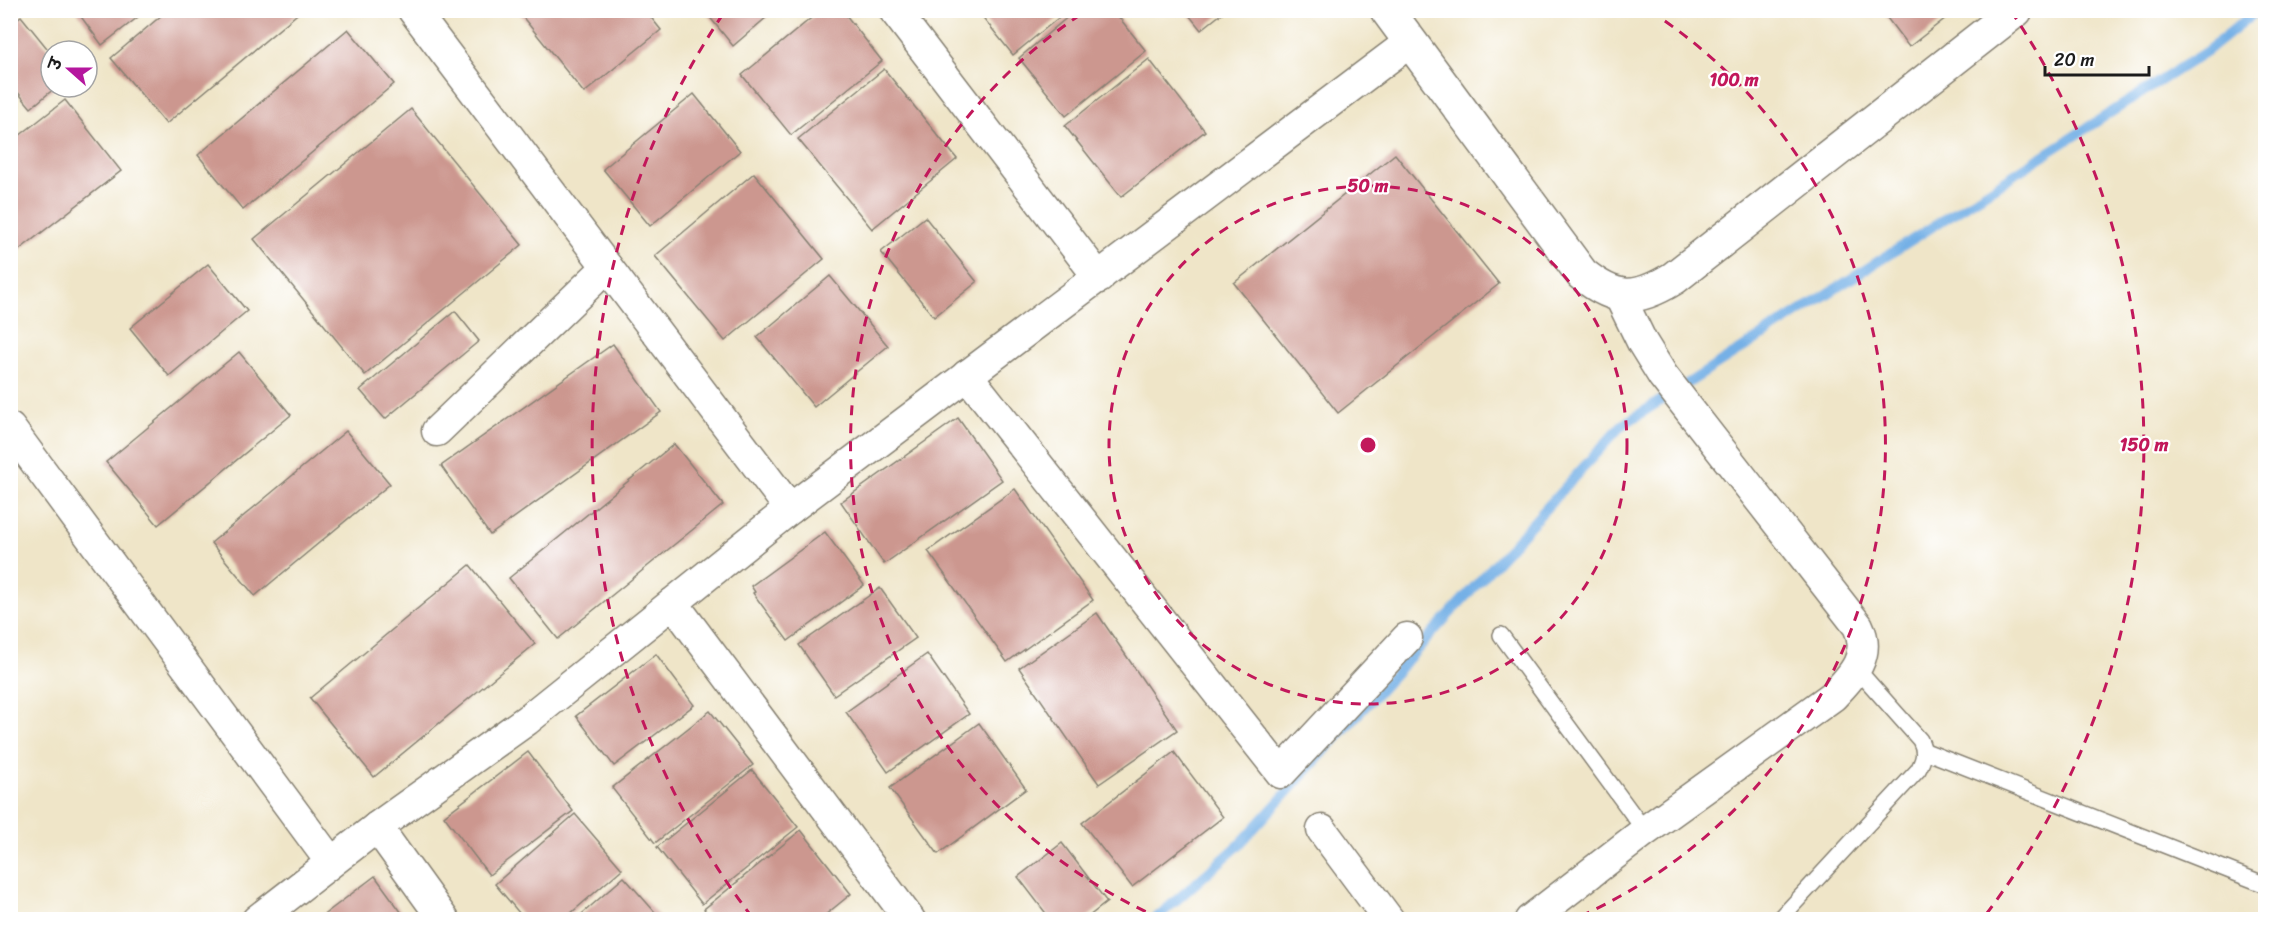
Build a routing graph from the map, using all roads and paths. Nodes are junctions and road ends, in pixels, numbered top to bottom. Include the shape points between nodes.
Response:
1 (413, 10) edge
2 (894, 10) edge
3 (1387, 10) edge
4 (2016, 10) edge
5 (1410, 42) junction
6 (607, 267) junction
7 (1099, 278) junction
8 (1619, 295) junction
9 (968, 375) junction
10 (10, 428) edge
11 (436, 431) dead end
12 (790, 509) junction
13 (673, 603) junction
14 (1501, 635) dead end
15 (1407, 638) dead end
16 (1856, 668) junction
17 (1925, 751) junction
18 (377, 827) junction
19 (1322, 830) dead end
20 (1645, 831) junction
21 (330, 861) junction
22 (2265, 885) edge
23 (257, 920) edge
24 (444, 920) edge
25 (910, 920) edge
26 (1389, 920) edge
27 (1530, 920) edge
28 (1779, 920) edge

1 - 6 street
2 - 7 street
3 - 5 street
4 - 8 street via 1674,278 1642,294
5 - 7 street
5 - 8 street via 1582,274
6 - 11 street
6 - 12 street
7 - 9 street
8 - 16 street via 1641,342 1663,376 1858,626 1864,638 1863,654
9 - 12 street
9 - 15 street via 1281,773
10 - 21 street
12 - 13 street
13 - 18 street via 527,720
13 - 25 street
14 - 20 lane
16 - 17 lane via 1920,740
16 - 20 street via 1833,696
17 - 22 lane
17 - 28 lane via 1918,770
18 - 21 street
18 - 24 street
19 - 26 street
20 - 27 street
21 - 23 street

